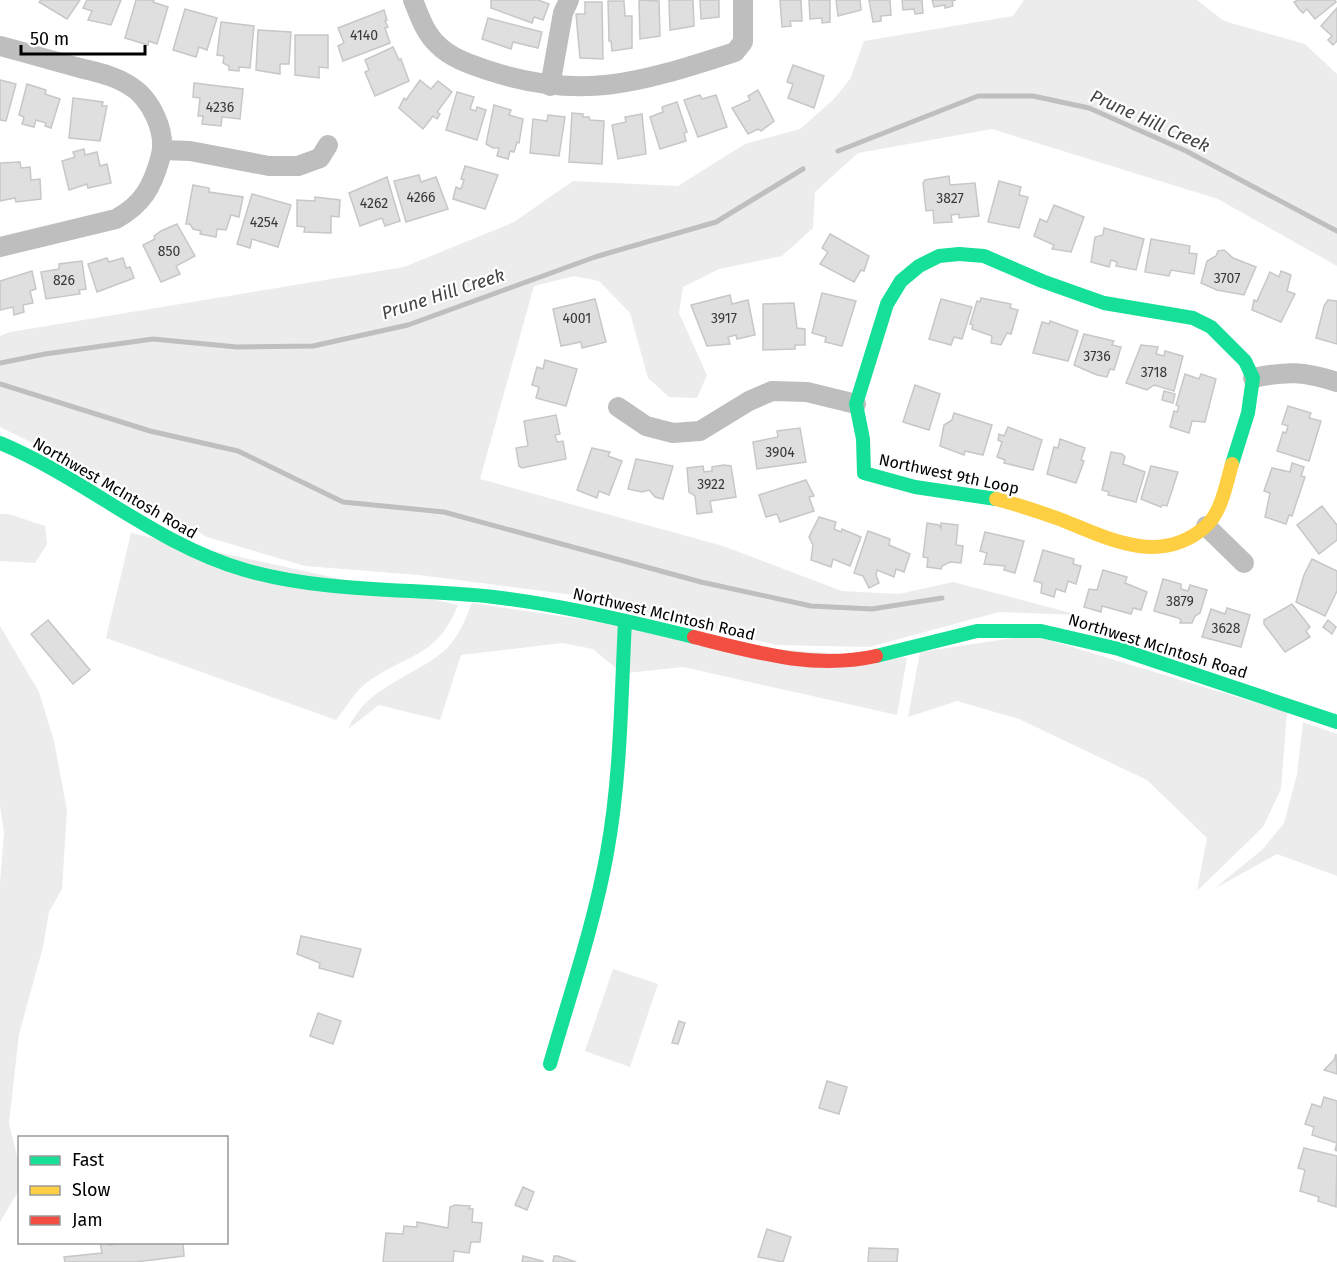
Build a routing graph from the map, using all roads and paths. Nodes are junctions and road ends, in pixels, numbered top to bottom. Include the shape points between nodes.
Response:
1 (413, 0) edge
2 (568, 0) edge
3 (743, 0) edge
4 (0, 46) edge
5 (550, 86) junction
6 (327, 146) dead end
7 (163, 150) junction
8 (0, 247) edge
9 (1253, 378) junction
10 (1337, 382) edge
11 (856, 404) junction
12 (618, 407) dead end
13 (0, 444) edge
14 (1206, 526) junction
15 (1244, 563) dead end
16 (625, 621) junction
17 (1337, 722) edge
18 (550, 1064) dead end

1 - 5 street via 437,45 453,57 502,75
2 - 5 street
3 - 5 street via 743,42 735,52 641,81 599,87
4 - 7 street via 128,84 140,93 151,110
6 - 7 street via 320,158 298,166 269,166 190,151
7 - 8 street via 153,183 127,213
9 - 10 street via 1284,372 1309,373
9 - 11 street via 1245,361 1229,344 1211,327 1193,318 1104,303 984,256 959,254 939,256 901,281 887,304
9 - 14 street, Northwest 9th Loop via 1248,413 1219,506
11 - 12 street via 807,392 772,391 700,431 673,433 646,426
11 - 14 street, Northwest 9th Loop via 864,439 864,473 915,487 988,497 1031,508 1128,546 1150,548 1180,542
13 - 16 street, Northwest McIntosh Road via 64,473 155,534 212,560 298,580 468,594
14 - 15 street
16 - 17 street, Northwest McIntosh Road via 815,662 882,657 976,631 1056,632
16 - 18 street via 616,784 607,852

